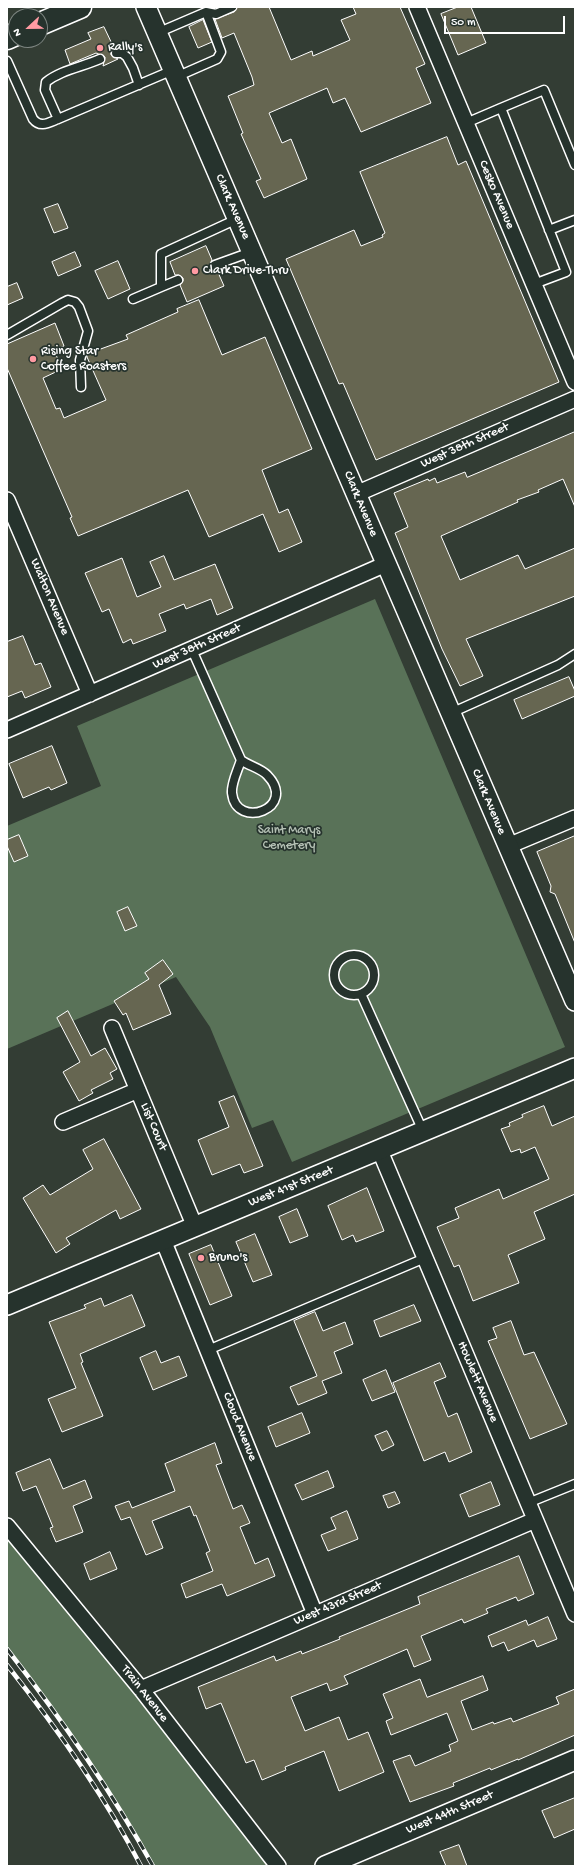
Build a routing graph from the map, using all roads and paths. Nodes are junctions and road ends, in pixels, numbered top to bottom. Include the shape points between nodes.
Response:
1 (80, 7) edge
2 (146, 7) edge
3 (232, 7) edge
4 (417, 7) edge
5 (206, 12) junction
6 (48, 21) edge
7 (157, 33) junction
8 (116, 53) dead end
9 (100, 59) dead end
10 (7, 61) edge
11 (174, 74) junction
12 (139, 85) junction
13 (501, 108) junction
14 (58, 119) junction
15 (466, 123) junction
16 (575, 165) edge
17 (237, 219) junction
18 (575, 220) edge
19 (549, 230) junction
20 (252, 252) junction
21 (215, 265) dead end
22 (178, 280) dead end
23 (534, 284) junction
24 (161, 286) junction
25 (133, 299) dead end
26 (7, 335) edge
27 (575, 382) edge
28 (81, 387) dead end
29 (575, 399) edge
30 (356, 494) junction
31 (7, 500) edge
32 (386, 564) junction
33 (192, 650) junction
34 (575, 654) edge
35 (90, 694) junction
36 (450, 714) junction
37 (7, 730) edge
38 (241, 760) junction
39 (575, 818) edge
40 (508, 846) junction
41 (361, 994) junction
42 (575, 1001) edge
43 (112, 1028) dead end
44 (575, 1068) edge
45 (138, 1090) junction
46 (63, 1122) dead end
47 (423, 1132) junction
48 (380, 1151) junction
49 (195, 1227) junction
50 (163, 1240) junction
51 (425, 1258) junction
52 (7, 1305) edge
53 (208, 1350) junction
54 (575, 1484) edge
55 (528, 1503) junction
56 (535, 1520) junction
57 (7, 1526) edge
58 (315, 1614) junction
59 (575, 1614) edge
60 (141, 1689) junction
61 (575, 1760) edge
62 (329, 1864) edge
63 (278, 1866) edge

1 - 6 main road
2 - 7 street, Clark Avenue
3 - 5 lane via 216,14
4 - 15 street, Cesko Avenue
5 - 7 lane
5 - 11 lane via 221,52 217,59
7 - 11 street, Clark Avenue
8 - 12 lane via 122,53 127,57
9 - 14 lane via 83,67 61,72 46,82 45,90
10 - 14 lane via 33,119 39,124
11 - 12 lane
11 - 17 street, Clark Avenue
12 - 14 lane
13 - 15 lane
13 - 16 lane via 544,90
13 - 19 lane
15 - 23 street, Cesko Avenue
17 - 20 street, Clark Avenue
17 - 24 lane via 161,254
18 - 19 lane
19 - 23 lane via 566,272
20 - 21 lane
20 - 30 street, Clark Avenue
22 - 24 lane
23 - 27 street, Cesko Avenue
24 - 25 lane
26 - 28 lane via 68,300 75,302 88,331 80,360
29 - 30 street, West 38th Street
30 - 32 street, Clark Avenue
31 - 35 street, Walton Avenue
32 - 33 street, West 38th Street
32 - 36 street, Clark Avenue
33 - 35 street, West 38th Street
33 - 38 lane
34 - 36 lane via 558,665
35 - 37 street, West 38th Street
36 - 40 street, Clark Avenue
38 - 38 lane via 232,785 234,799 242,810 263,812 274,801 275,787 266,774
39 - 40 street
40 - 42 street, Clark Avenue
41 - 41 lane via 348,995 338,988 335,982 334,969 342,958 348,955 362,956 368,960 374,972 372,985
41 - 47 lane
43 - 45 street, List Court
44 - 47 street, West 41st Street
45 - 46 street
45 - 49 street, List Court
47 - 48 street, West 41st Street
48 - 49 street, West 41st Street
48 - 51 street, Howlett Avenue
49 - 50 street, West 41st Street
50 - 52 street, West 41st Street
50 - 53 street, Cloud Avenue
51 - 53 lane
51 - 55 street, Howlett Avenue
53 - 58 street, Cloud Avenue
54 - 55 lane
55 - 56 street, Howlett Avenue
56 - 58 street, West 43rd Street
56 - 59 street, Howlett Avenue
57 - 60 street, Train Avenue
58 - 60 street, West 43rd Street
60 - 63 street, Train Avenue
61 - 62 street, West 44th Street

